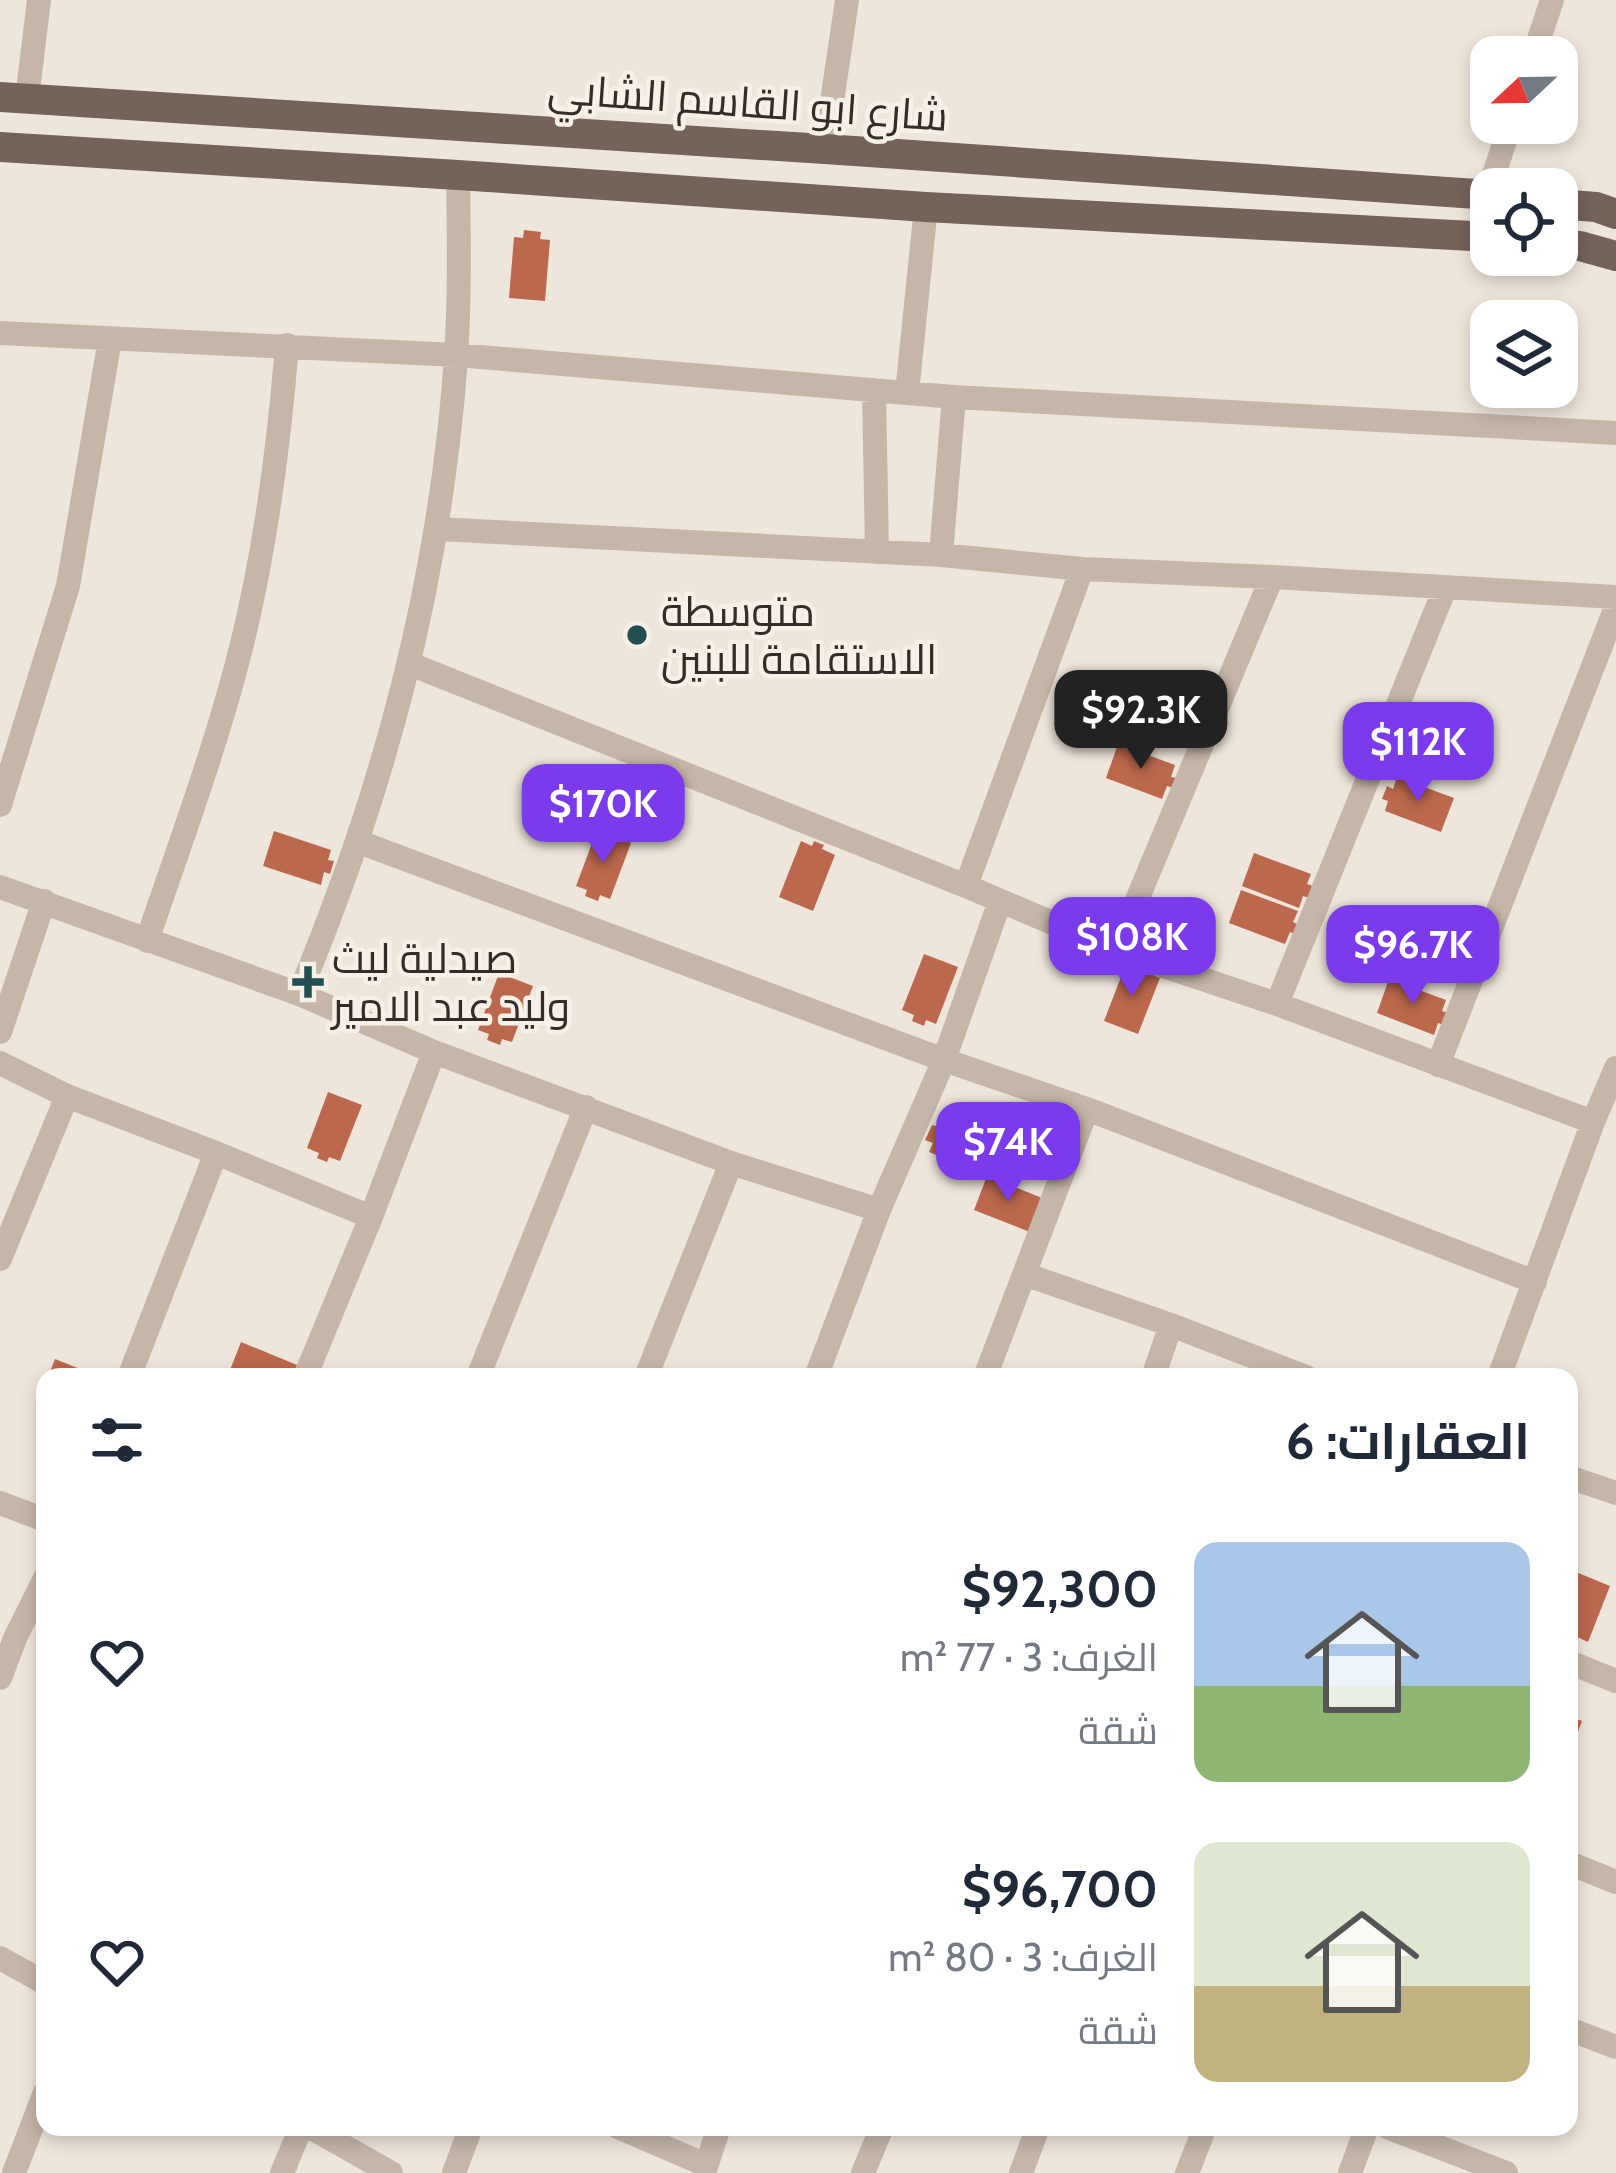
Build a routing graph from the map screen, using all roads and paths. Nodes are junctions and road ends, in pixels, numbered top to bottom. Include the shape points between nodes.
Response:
1 (39, 0) edge
2 (847, 0) edge
3 (1552, 0) edge
4 (1540, 36) edge
5 (14, 98) edge
6 (712, 142) junction
7 (0, 148) edge
8 (825, 149) junction
9 (458, 175) junction
10 (710, 192) junction
11 (1470, 194) edge
12 (1578, 206) edge
13 (926, 207) junction
14 (1616, 214) edge
15 (1470, 236) edge
16 (1578, 246) edge
17 (1616, 256) edge
18 (0, 333) edge
19 (110, 339) junction
20 (287, 345) junction
21 (456, 355) junction
22 (874, 390) junction
23 (908, 393) junction
24 (954, 397) junction
25 (1616, 433) edge
26 (437, 529) junction
27 (878, 552) junction
28 (941, 555) junction
29 (1082, 569) junction
30 (1272, 577) junction
31 (1445, 588) junction
32 (1616, 597) edge
33 (1616, 607) edge
34 (410, 664) junction
35 (0, 805) edge
36 (359, 842) junction
37 (966, 886) junction
38 (0, 887) edge
39 (1000, 901) junction
40 (44, 902) junction
41 (147, 941) junction
42 (1116, 950) junction
43 (299, 994) junction
44 (1277, 1004) junction
45 (0, 1032) edge
46 (434, 1052) junction
47 (944, 1060) junction
48 (0, 1063) edge
49 (1438, 1065) junction
50 (1616, 1068) edge
51 (68, 1096) junction
52 (586, 1107) junction
53 (1087, 1109) junction
54 (1593, 1122) junction
55 (216, 1153) junction
56 (730, 1162) junction
57 (879, 1210) junction
58 (371, 1217) junction
59 (0, 1259) edge
60 (1024, 1274) junction
61 (1535, 1282) junction
62 (1171, 1325) junction
63 (132, 1368) edge
64 (309, 1368) edge
65 (482, 1368) edge
66 (650, 1368) edge
67 (819, 1368) edge
68 (988, 1368) edge
69 (1156, 1368) edge
70 (1283, 1368) edge
71 (1502, 1368) edge
72 (1578, 1480) edge
73 (1616, 1493) edge
74 (0, 1503) edge
75 (36, 1517) edge
76 (36, 1592) edge
77 (8, 1633) edge
78 (1578, 1666) edge
79 (0, 1678) edge
80 (1616, 1681) edge
81 (1578, 1867) edge
82 (1616, 1882) edge
83 (0, 1958) edge
84 (36, 1973) edge
85 (1578, 2032) edge
86 (1616, 2047) edge
87 (36, 2110) edge
88 (301, 2136) edge
89 (323, 2136) edge
90 (467, 2136) edge
91 (637, 2136) edge
92 (716, 2136) edge
93 (878, 2136) edge
94 (1035, 2136) edge
95 (1201, 2136) edge
96 (1364, 2136) edge
97 (1410, 2136) edge
98 (705, 2169) edge
99 (6, 2172) edge
100 (282, 2173) edge
101 (391, 2173) edge
102 (454, 2173) edge
103 (863, 2173) edge
104 (1021, 2173) edge
105 (1187, 2173) edge
106 (1350, 2173) edge
107 (1506, 2173) edge

1 - 5 street
2 - 8 street
3 - 4 street
5 - 6 main road, شارع ابو القاسم الشابي
6 - 8 main road, شارع ابو القاسم الشابي
6 - 10 main road
7 - 9 main road
8 - 11 main road, شارع ابو القاسم الشابي
9 - 10 main road
9 - 21 street
10 - 13 main road
12 - 14 main road
13 - 15 main road
13 - 23 street
16 - 17 main road
18 - 19 street
19 - 20 street
19 - 35 street via 68,586
20 - 21 street
20 - 41 street via 271,497 242,646
21 - 22 street
21 - 26 street
22 - 23 street
22 - 27 street
23 - 24 street
24 - 25 street
24 - 28 street
26 - 27 street
26 - 34 street
27 - 28 street
28 - 29 street
29 - 30 street
29 - 37 street
30 - 31 street
30 - 42 street
31 - 32 street
31 - 44 street
33 - 49 street
34 - 36 street
34 - 37 street
36 - 43 street
36 - 47 street
37 - 39 street
38 - 40 street
39 - 42 street
39 - 47 street
40 - 41 street
40 - 45 street
41 - 43 street
42 - 44 street
43 - 46 street
44 - 49 street
46 - 52 street
46 - 58 street
47 - 53 street
47 - 57 street
48 - 51 street
49 - 54 street
50 - 54 street
51 - 55 street
51 - 59 street
52 - 56 street
52 - 65 street
53 - 60 street
53 - 61 street
54 - 61 street
55 - 58 street
55 - 63 street
56 - 57 street
56 - 66 street
57 - 67 street
58 - 64 street
60 - 62 street
60 - 68 street
61 - 71 street
62 - 69 street
62 - 70 street
72 - 73 street
74 - 75 street
76 - 77 street
77 - 79 street
78 - 80 street
81 - 82 street
83 - 84 street
85 - 86 street
87 - 99 street
88 - 100 street
89 - 101 street
90 - 102 street
91 - 98 street
92 - 98 street
93 - 103 street
94 - 104 street
95 - 105 street
96 - 106 street
97 - 107 street

